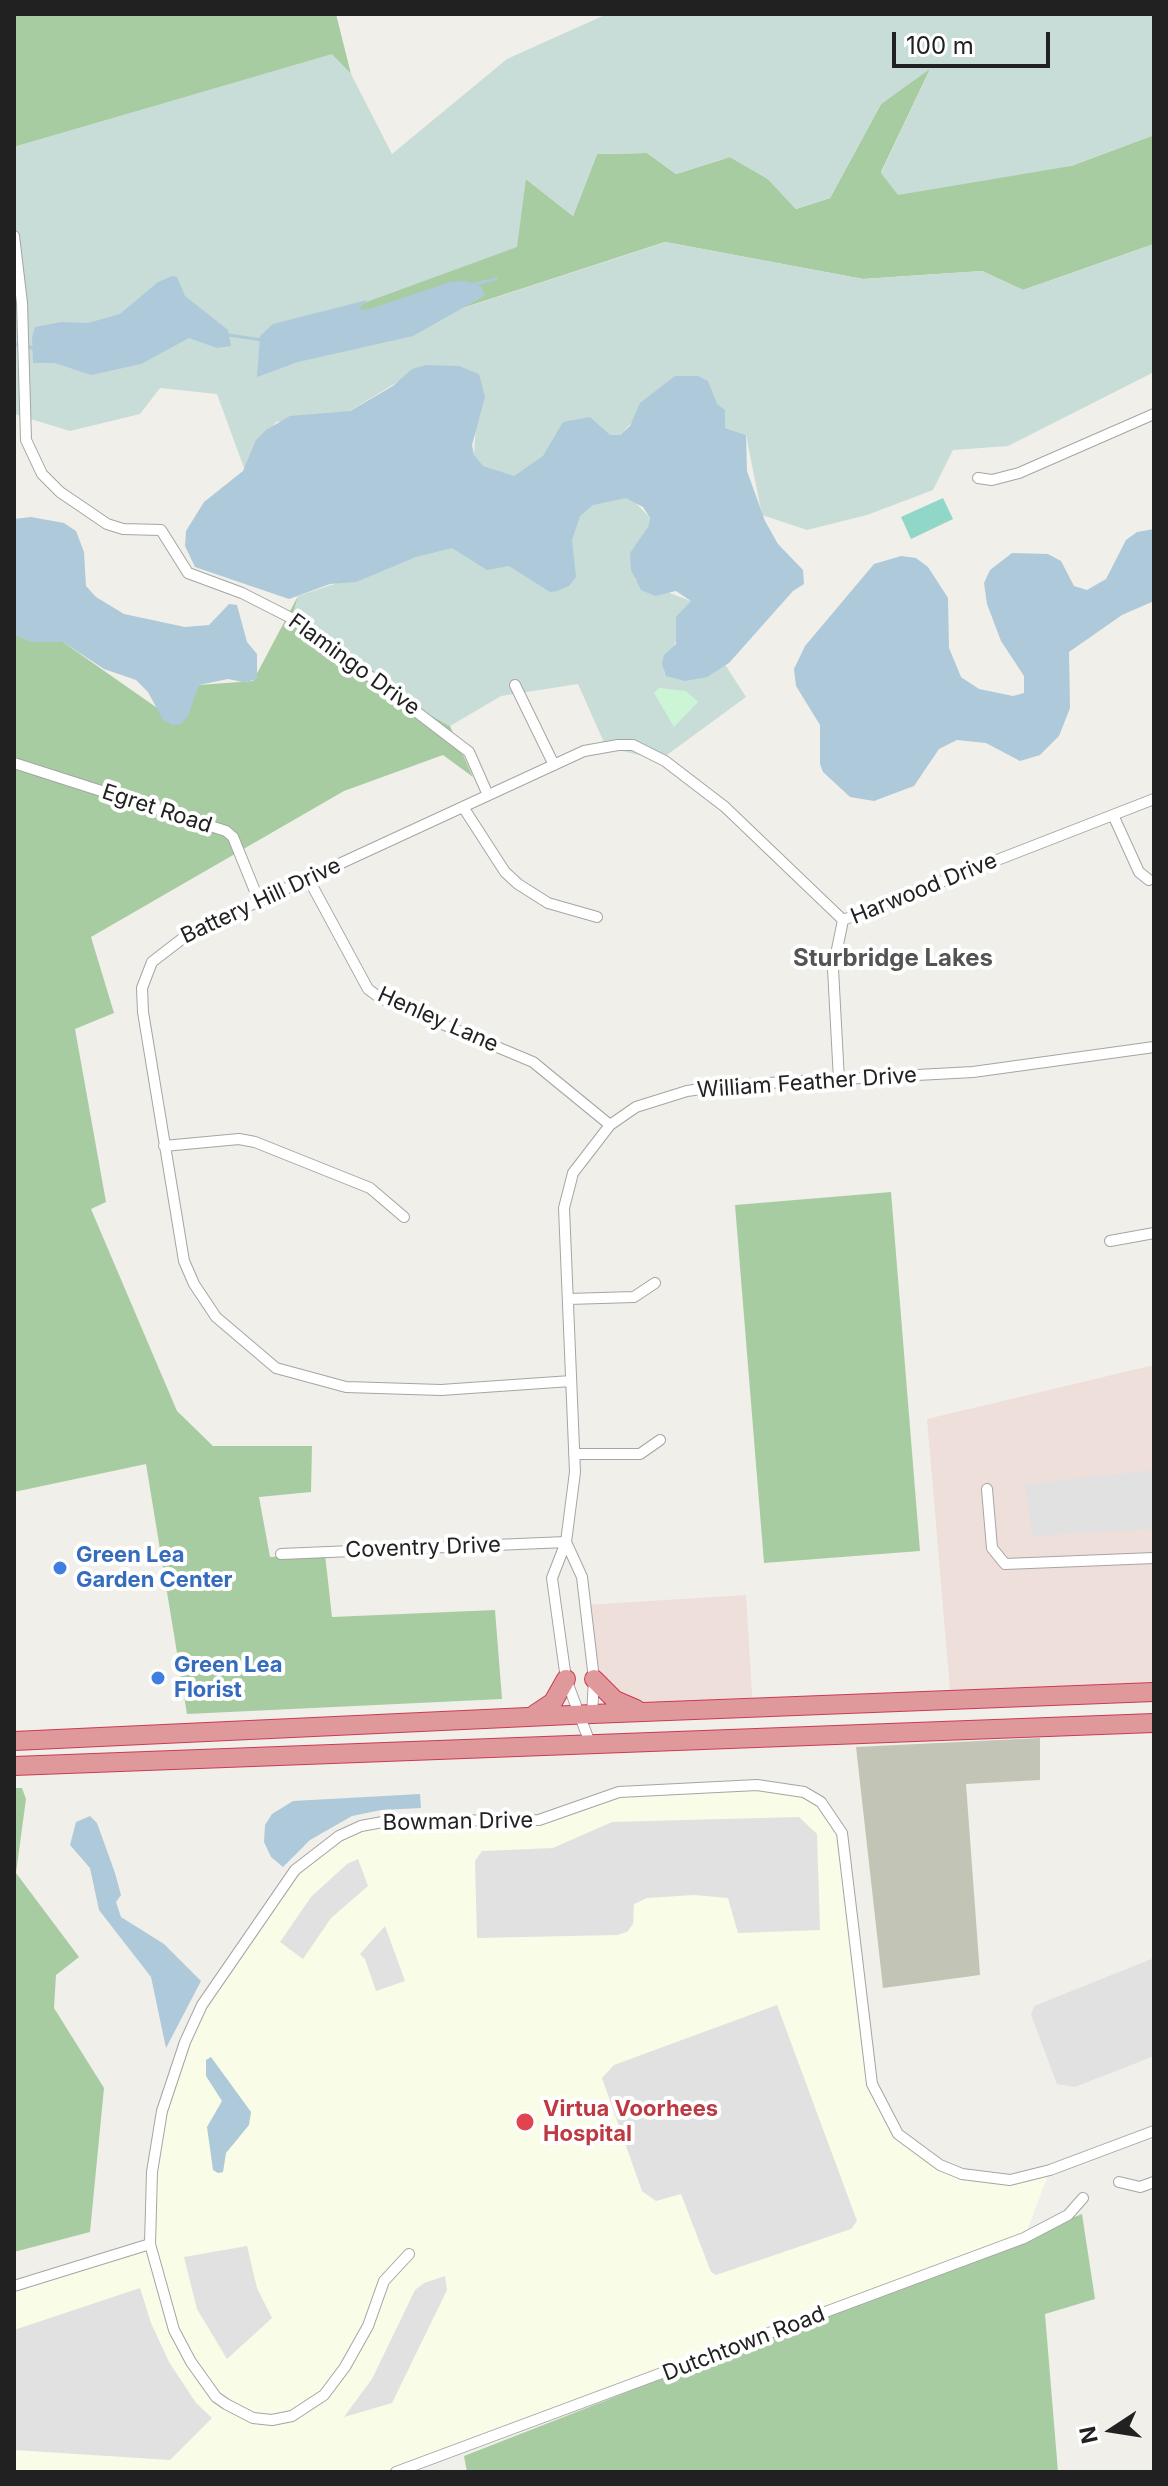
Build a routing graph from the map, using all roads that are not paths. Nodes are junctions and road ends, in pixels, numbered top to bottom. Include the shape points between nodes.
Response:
1 (14, 236) edge
2 (1154, 414) edge
3 (978, 478) dead end
4 (515, 685) dead end
5 (14, 763) edge
6 (554, 765) junction
7 (488, 795) junction
8 (1154, 799) edge
9 (463, 807) junction
10 (1113, 815) junction
11 (308, 878) junction
12 (1149, 880) dead end
13 (259, 901) junction
14 (597, 917) dead end
15 (843, 920) junction
16 (1154, 1047) edge
17 (839, 1080) junction
18 (610, 1125) junction
19 (164, 1146) junction
20 (404, 1217) dead end
21 (1154, 1233) edge
22 (1110, 1241) dead end
23 (655, 1283) dead end
24 (568, 1299) junction
25 (571, 1381) junction
26 (660, 1440) dead end
27 (574, 1454) junction
28 (987, 1489) dead end
29 (566, 1542) junction
30 (281, 1554) dead end
31 (1154, 1558) edge
32 (566, 1679) junction
33 (594, 1679) junction
34 (1154, 1692) edge
35 (642, 1711) junction
36 (586, 1714) junction
37 (531, 1716) junction
38 (1154, 1723) edge
39 (99, 1738) junction
40 (14, 1741) edge
41 (590, 1743) junction
42 (99, 1763) junction
43 (14, 1766) edge
44 (1154, 2131) edge
45 (1119, 2182) dead end
46 (1154, 2182) edge
47 (1083, 2198) dead end
48 (150, 2244) junction
49 (409, 2254) dead end
50 (14, 2286) edge
51 (396, 2472) edge

1 - 7 street, Flamingo Drive via 22,303 26,440 42,474 107,524 161,530 188,573 299,622 469,752
2 - 3 street via 1019,473
4 - 6 street
5 - 13 street, Egret Road via 226,831
6 - 7 street, Battery Hill Drive
6 - 15 street, Battery Hill Drive via 584,751 618,745 633,745 665,761 725,807
7 - 9 street, Battery Hill Drive
8 - 10 street, Harwood Drive
9 - 11 street, Battery Hill Drive
9 - 14 street via 518,884 548,903
10 - 12 street via 1139,872
10 - 15 street, Harwood Drive
11 - 13 street, Battery Hill Drive
11 - 18 street, Henley Lane via 368,989 533,1062
13 - 19 street, Battery Hill Drive via 167,947 152,962 142,988
15 - 17 street, Harwood Drive via 833,969
16 - 17 street, William Feather Drive via 973,1072
17 - 18 street, William Feather Drive via 687,1091 636,1107
18 - 24 street, William Feather Drive via 573,1173 564,1208
19 - 20 street via 255,1142 370,1188
19 - 25 street, Battery Hill Drive via 184,1261 194,1284 216,1317 276,1368 346,1387 441,1390
21 - 22 street
23 - 24 street via 634,1297
24 - 25 street, William Feather Drive
25 - 27 street, William Feather Drive
26 - 27 street via 640,1454
27 - 29 street, William Feather Drive
28 - 31 street via 992,1548 1005,1564
29 - 30 street, Coventry Drive
29 - 32 street, William Feather Drive via 552,1578
29 - 33 street, William Feather Drive via 582,1577
32 - 36 street, William Feather Drive
32 - 37 highway via 553,1702
33 - 35 highway via 615,1700
33 - 36 street, William Feather Drive
34 - 35 highway
35 - 36 highway
36 - 37 highway
36 - 41 street, William Feather Drive
37 - 39 highway
38 - 41 highway
39 - 40 highway
39 - 42 street
41 - 42 highway
42 - 43 highway
44 - 48 street, Bowman Drive via 1010,2180 962,2174 920,2153 898,2134 872,2084 847,1861 834,1817 804,1792 782,1787 619,1792 539,1820 409,1820 361,1826 317,1850 295,1870 218,1978 181,2052 156,2141
45 - 46 street via 1140,2187
47 - 51 street, Dutchtown Road via 1068,2215 1024,2238
48 - 49 street, Bowman Drive via 170,2318 191,2362 216,2397 253,2418 272,2420 292,2416 324,2395 368,2326 384,2281
48 - 50 street

